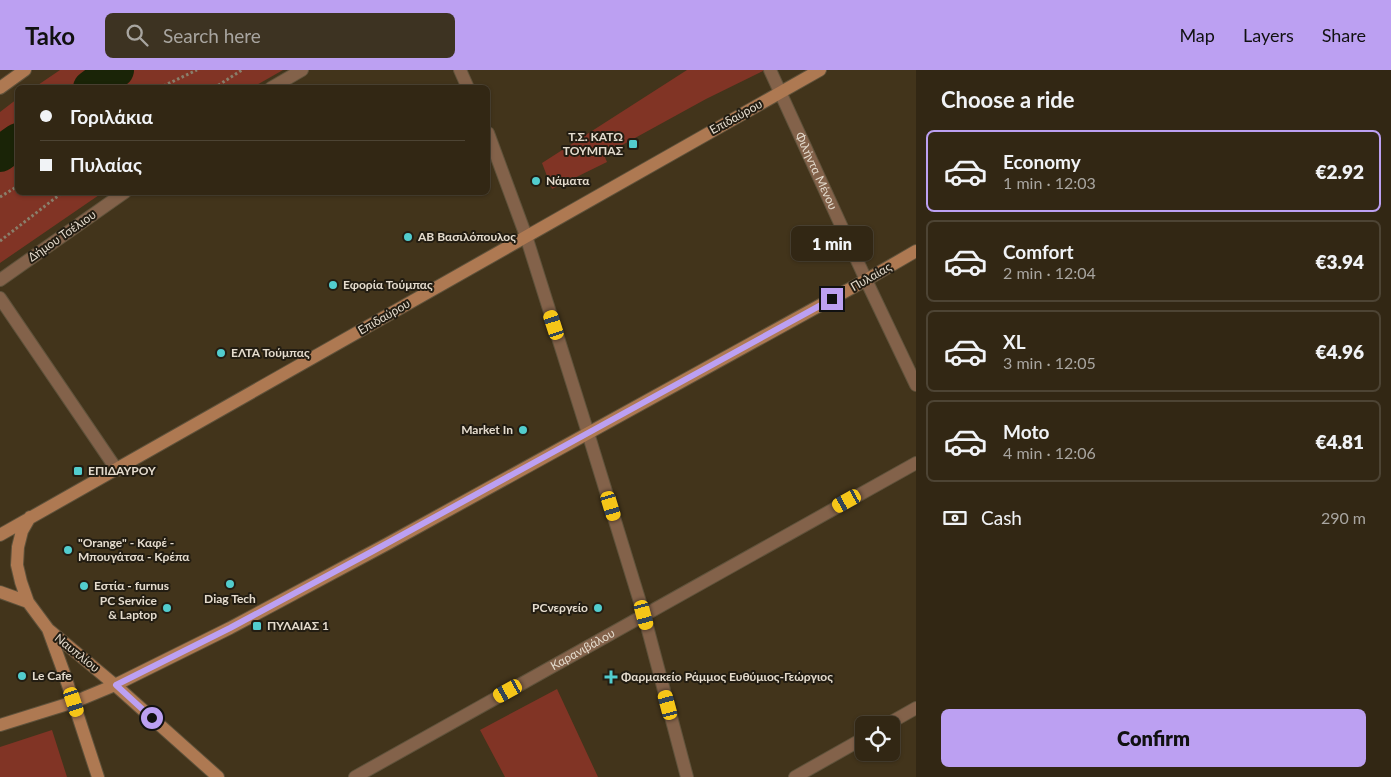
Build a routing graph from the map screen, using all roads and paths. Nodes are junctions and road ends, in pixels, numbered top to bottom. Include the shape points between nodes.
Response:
1 (25, 70) edge
2 (197, 70) edge
3 (242, 70) edge
4 (302, 70) edge
5 (460, 70) edge
6 (770, 70) edge
7 (820, 70) edge
8 (165, 85) edge
9 (219, 85) edge
10 (276, 85) edge
11 (467, 85) edge
12 (0, 88) edge
13 (780, 93) junction
14 (490, 138) edge
15 (15, 188) edge
16 (60, 195) edge
17 (121, 195) edge
18 (0, 197) edge
19 (526, 236) junction
20 (0, 241) edge
21 (916, 251) edge
22 (0, 280) edge
23 (866, 280) junction
24 (0, 298) edge
25 (916, 385) edge
26 (588, 433) junction
27 (916, 462) edge
28 (117, 470) junction
29 (30, 517) junction
30 (0, 534) edge
31 (0, 592) edge
32 (28, 602) junction
33 (644, 615) junction
34 (48, 629) junction
35 (116, 685) junction
36 (74, 702) junction
37 (916, 708) edge
38 (900, 717) edge
39 (0, 726) edge
40 (855, 743) edge
41 (98, 777) edge
42 (218, 777) edge
43 (355, 777) edge
44 (686, 777) edge
45 (795, 777) edge

1 - 12 street
2 - 8 path
3 - 9 path
4 - 10 street
5 - 11 street
6 - 13 street, Φιλήντα Μένου
7 - 13 street, Επιδαύρου
13 - 19 street, Επιδαύρου
13 - 23 street, Φιλήντα Μένου
14 - 19 street
15 - 18 path
16 - 20 path
17 - 22 street, Δήμου Τσέλιου
19 - 26 street
19 - 28 street, Επιδαύρου
21 - 23 street, Πυλαίας
23 - 25 street, Φιλήντα Μένου
23 - 26 street, Πυλαίας
24 - 28 street
26 - 33 street
26 - 35 street, Πυλαίας via 230,628
27 - 33 street, Καρανιβάλου
28 - 29 street, Επιδαύρου
29 - 30 street, Επιδαύρου
29 - 32 street via 22,531 17,556 18,574
31 - 32 street
32 - 34 street
33 - 43 street, Καρανιβάλου
33 - 44 street
34 - 35 street, Ναυπλίου
34 - 36 street
35 - 36 street, Πυλαίας
35 - 42 street, Ναυπλίου
36 - 39 street, Πυλαίας
36 - 41 street
37 - 38 street
40 - 45 street

